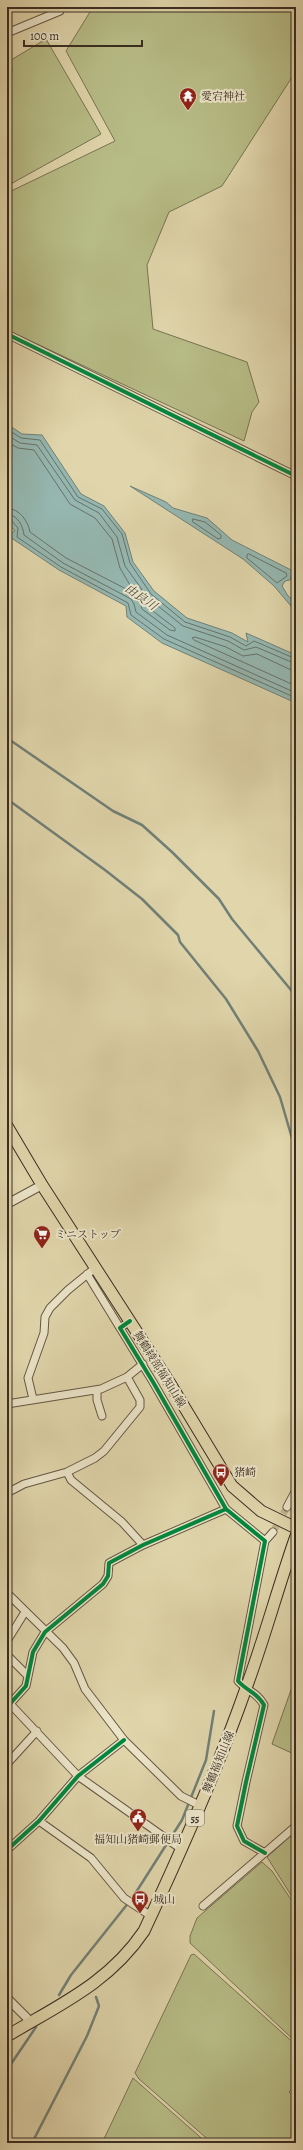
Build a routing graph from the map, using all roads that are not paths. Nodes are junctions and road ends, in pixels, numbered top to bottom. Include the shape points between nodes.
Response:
1 (60, 7) edge
2 (7, 33) edge
3 (7, 334) edge
4 (296, 476) edge
5 (8, 1129) edge
6 (42, 1186) junction
7 (7, 1204) edge
8 (91, 1271) junction
9 (130, 1321) junction
10 (120, 1328) junction
11 (143, 1364) junction
12 (127, 1377) junction
13 (97, 1390) junction
14 (33, 1399) junction
15 (7, 1404) edge
16 (102, 1416) dead end
17 (67, 1472) junction
18 (296, 1490) edge
19 (7, 1493) edge
20 (287, 1507) tunnel mouth
21 (226, 1509) junction
22 (296, 1528) edge
23 (273, 1532) tunnel mouth
24 (296, 1536) edge
25 (264, 1541) junction
26 (143, 1545) junction
27 (7, 1593) edge
28 (26, 1612) junction
29 (45, 1632) junction
30 (7, 1641) edge
31 (7, 1655) edge
32 (28, 1676) junction
33 (246, 1689) junction
34 (8, 1705) edge
35 (37, 1731) junction
36 (124, 1740) junction
37 (7, 1764) edge
38 (78, 1776) junction
39 (201, 1806) junction
40 (38, 1821) junction
41 (296, 1826) edge
42 (181, 1849) junction
43 (7, 1850) edge
44 (265, 1853) junction
45 (203, 1906) dead end
46 (151, 1916) junction
47 (7, 1998) edge
48 (31, 2022) junction
49 (7, 2036) edge

1 - 2 street via 60,11
3 - 4 street
5 - 6 main road, 舞鶴綾部福知山線
6 - 7 street
6 - 8 main road, 舞鶴綾部福知山線
8 - 9 main road, 舞鶴綾部福知山線
8 - 10 street
8 - 14 street via 50,1308 45,1317 44,1333 28,1378
9 - 10 street
9 - 22 main road, 舞鶴綾部福知山線 via 232,1486 261,1511
10 - 11 street
11 - 12 street
11 - 21 street
12 - 13 street
12 - 17 street via 140,1400 140,1407 104,1450
13 - 14 street
13 - 16 street
14 - 15 street
17 - 19 street via 24,1484
17 - 26 street via 71,1480 122,1522
18 - 20 street
21 - 25 street
21 - 26 street
23 - 25 street
24 - 33 main road, 舞鶴福知山線 / 55
25 - 33 street via 238,1681
26 - 29 street via 109,1563 108,1576 103,1584
27 - 28 street
28 - 29 street
28 - 30 street
29 - 32 street via 33,1652
29 - 36 street via 74,1663 85,1689
31 - 32 street
32 - 34 street via 26,1686
33 - 39 main road, 舞鶴福知山線 / 55
33 - 44 street via 259,1695 264,1705 238,1826 244,1841
34 - 35 street
35 - 37 street
35 - 38 street
36 - 38 street
36 - 39 street via 181,1796
38 - 40 street
38 - 42 street
39 - 42 main road, 舞鶴福知山線 / 55
40 - 43 street
40 - 46 street via 91,1858 124,1898
41 - 44 street
42 - 46 main road, 舞鶴福知山線 / 55
44 - 45 street
46 - 48 main road, 舞鶴福知山線 / 55 via 133,1948 112,1969 83,1992
47 - 48 street
48 - 49 main road, 舞鶴福知山線 / 55

